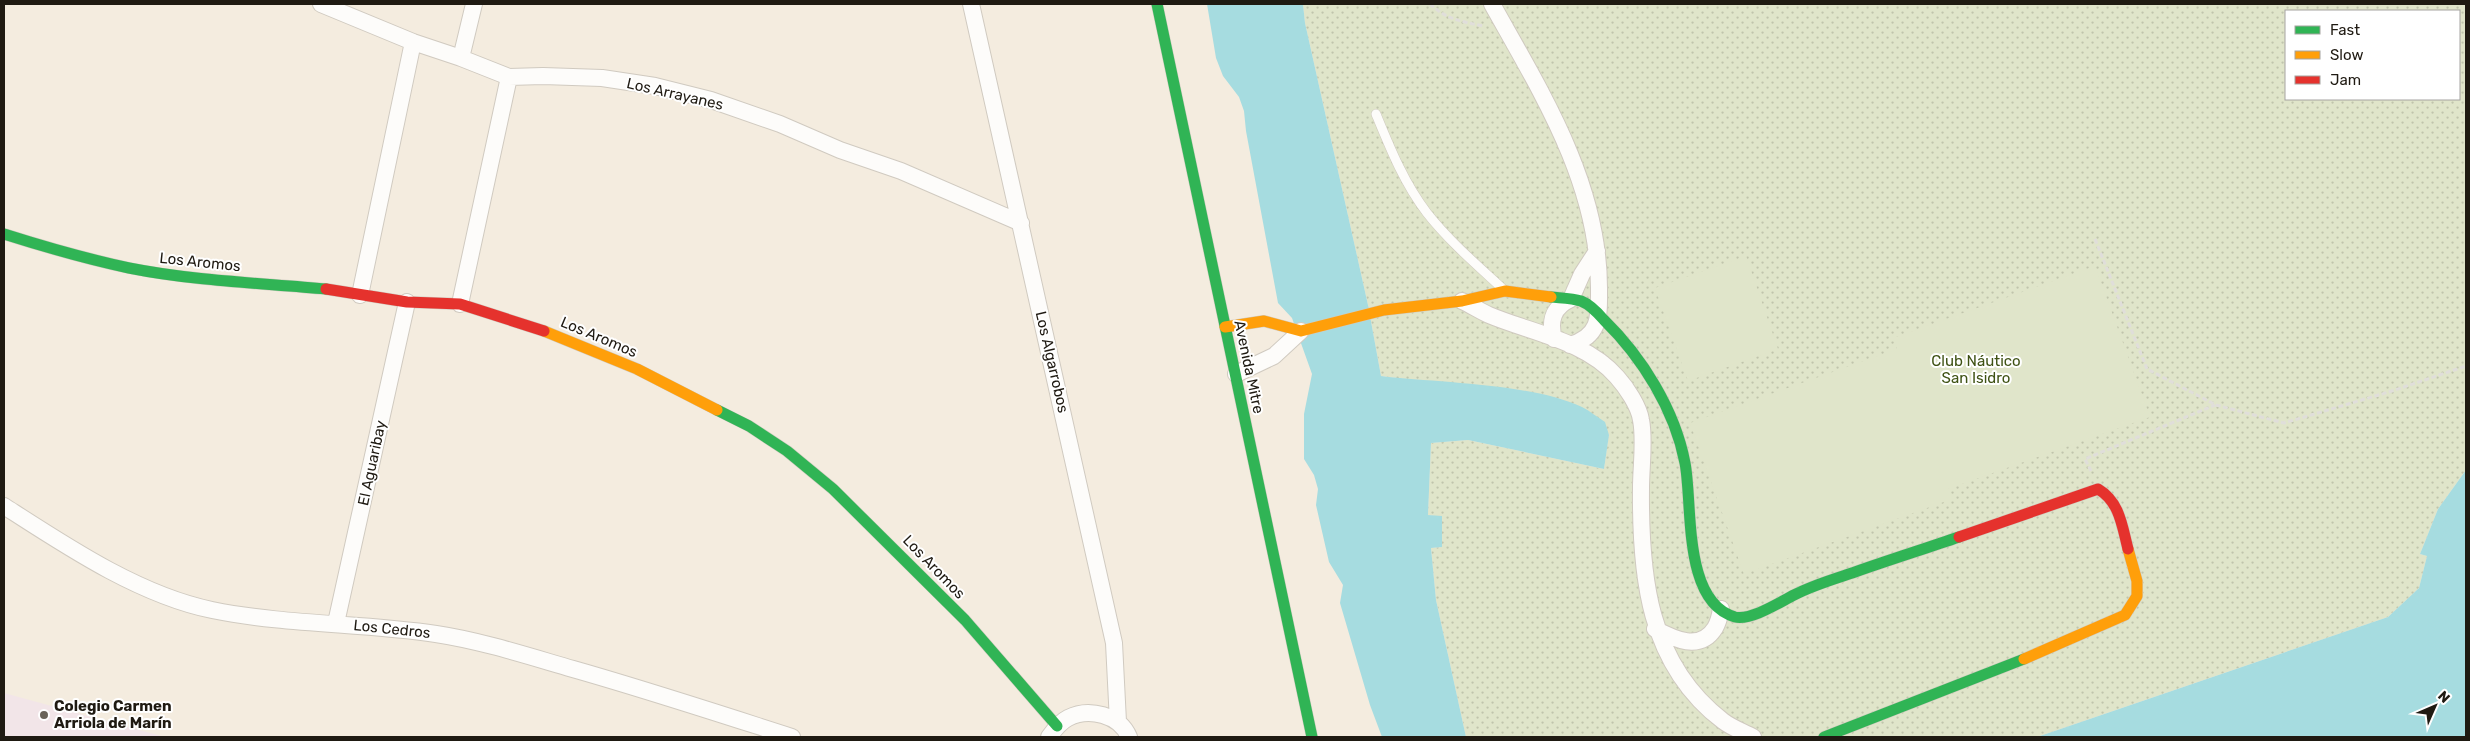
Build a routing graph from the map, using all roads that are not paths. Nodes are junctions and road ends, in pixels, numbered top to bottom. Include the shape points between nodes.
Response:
1 (321, 4) edge
2 (474, 4) edge
3 (971, 4) edge
4 (1157, 4) edge
5 (1492, 4) edge
6 (413, 42) junction
7 (461, 58) junction
8 (509, 77) junction
9 (1376, 114) dead end
10 (1021, 223) junction
11 (4, 234) edge
12 (1597, 250) junction
13 (1505, 291) junction
14 (360, 295) junction
15 (1571, 299) junction
16 (1462, 300) junction
17 (407, 302) junction
18 (460, 304) junction
19 (1599, 316) junction
20 (1225, 327) junction
21 (1305, 330) junction
22 (1554, 338) junction
23 (1570, 345) junction
24 (1236, 374) junction
25 (4, 506) edge
26 (1721, 609) junction
27 (336, 623) junction
28 (1656, 629) junction
29 (1118, 722) junction
30 (1053, 732) edge
31 (792, 737) edge
32 (1129, 737) edge
33 (1312, 737) edge
34 (1753, 737) edge
35 (1824, 737) edge

1 - 6 street, Los Arrayanes
2 - 7 street
3 - 10 street, Los Algarrobos
4 - 20 street, Avenida Mitre
5 - 12 street via 1552,110 1582,186
6 - 7 street, Los Arrayanes
6 - 14 street
7 - 8 street, Los Arrayanes
8 - 10 street, Los Arrayanes via 602,78 655,86 711,100 901,171
8 - 18 street
9 - 13 lane via 1397,165 1426,212
10 - 29 street, Los Algarrobos via 1114,643
11 - 14 street, Los Aromos via 130,268
12 - 15 street
12 - 19 street
13 - 15 street
13 - 16 street
14 - 17 street, Los Aromos
15 - 19 street via 1581,301
15 - 22 street via 1556,310 1552,320
16 - 21 street via 1384,310
16 - 22 street via 1488,314
17 - 18 street, Los Aromos
17 - 27 street, El Aguaribay
18 - 30 street, Los Aromos via 578,343 637,369 749,426 787,451 886,538 965,620
19 - 23 street via 1589,335
19 - 26 street via 1618,334 1654,384 1675,427 1686,463 1694,557 1703,585
20 - 21 street via 1264,321
20 - 24 street, Avenida Mitre
21 - 24 street via 1274,356
22 - 23 street
23 - 28 street via 1604,364 1617,377 1641,419 1640,500 1647,593
24 - 33 street, Avenida Mitre
25 - 27 street, Los Cedros via 97,564 160,593 210,610 263,618
26 - 28 street via 1715,628 1695,642 1678,641
26 - 35 street via 1735,617 1746,617 1797,592 2098,489 2110,496 2117,509 2137,581 2137,596 2125,615 2000,669
27 - 31 street, Los Cedros via 436,634 514,651
28 - 34 street via 1692,691 1724,722
29 - 30 street via 1087,713 1068,718
29 - 32 street

